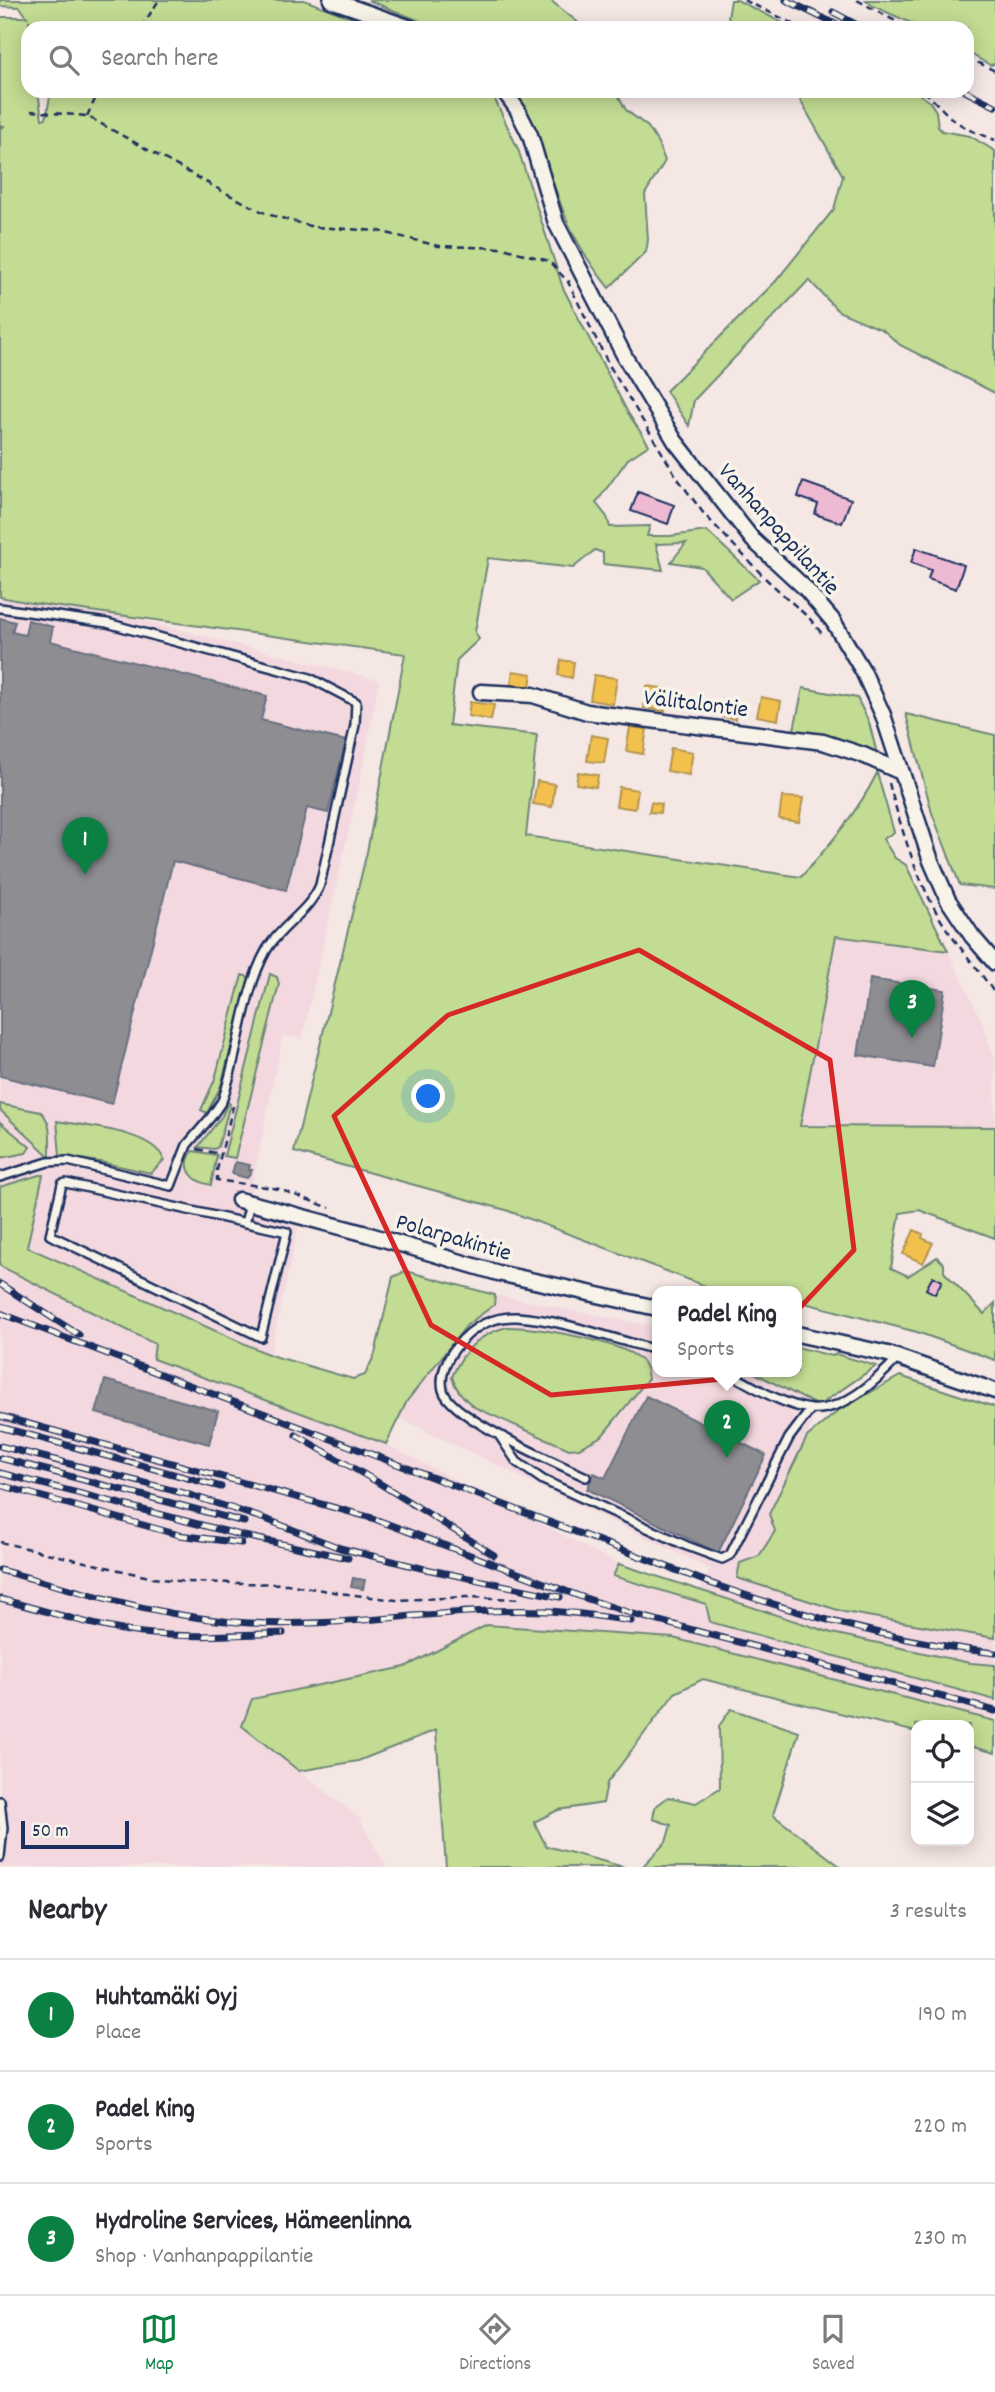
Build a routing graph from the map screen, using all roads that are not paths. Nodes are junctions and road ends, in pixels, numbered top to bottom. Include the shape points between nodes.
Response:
1 (331, 0) edge
2 (391, 21) edge
3 (509, 98) edge
4 (0, 608) edge
5 (481, 692) dead end
6 (901, 772) junction
7 (995, 962) edge
8 (0, 1177) edge
9 (245, 1202) joint
10 (245, 1223) junction
11 (652, 1307) edge
12 (802, 1335) edge
13 (652, 1349) edge
14 (899, 1358) junction
15 (736, 1377) edge
16 (995, 1391) edge
17 (811, 1409) junction
18 (499, 1435) junction
19 (586, 1477) dead end
20 (0, 1801) edge
21 (0, 1857) edge

1 - 2 street
3 - 6 street, Vanhanpappilantie via 530,135 556,223 626,359 675,441 753,540 805,588 832,621 863,671
4 - 8 lane via 120,626 310,678 356,702 320,885 310,903 266,950 222,1101 187,1145 171,1186 68,1161 48,1162
5 - 6 street, Välitalontie via 533,695 587,712 822,741
6 - 7 street, Vanhanpappilantie via 948,900
9 - 10 lane
9 - 11 street, Polarpakintie via 498,1273
10 - 10 lane via 287,1232 261,1337 50,1235 62,1184 66,1183
12 - 14 street
13 - 18 lane via 516,1317 484,1323 450,1355 443,1371 443,1391 452,1405
14 - 16 street
14 - 17 lane via 847,1399
15 - 17 lane
17 - 18 lane via 789,1438 730,1555 722,1559 543,1480 517,1462
18 - 19 lane
20 - 21 lane

